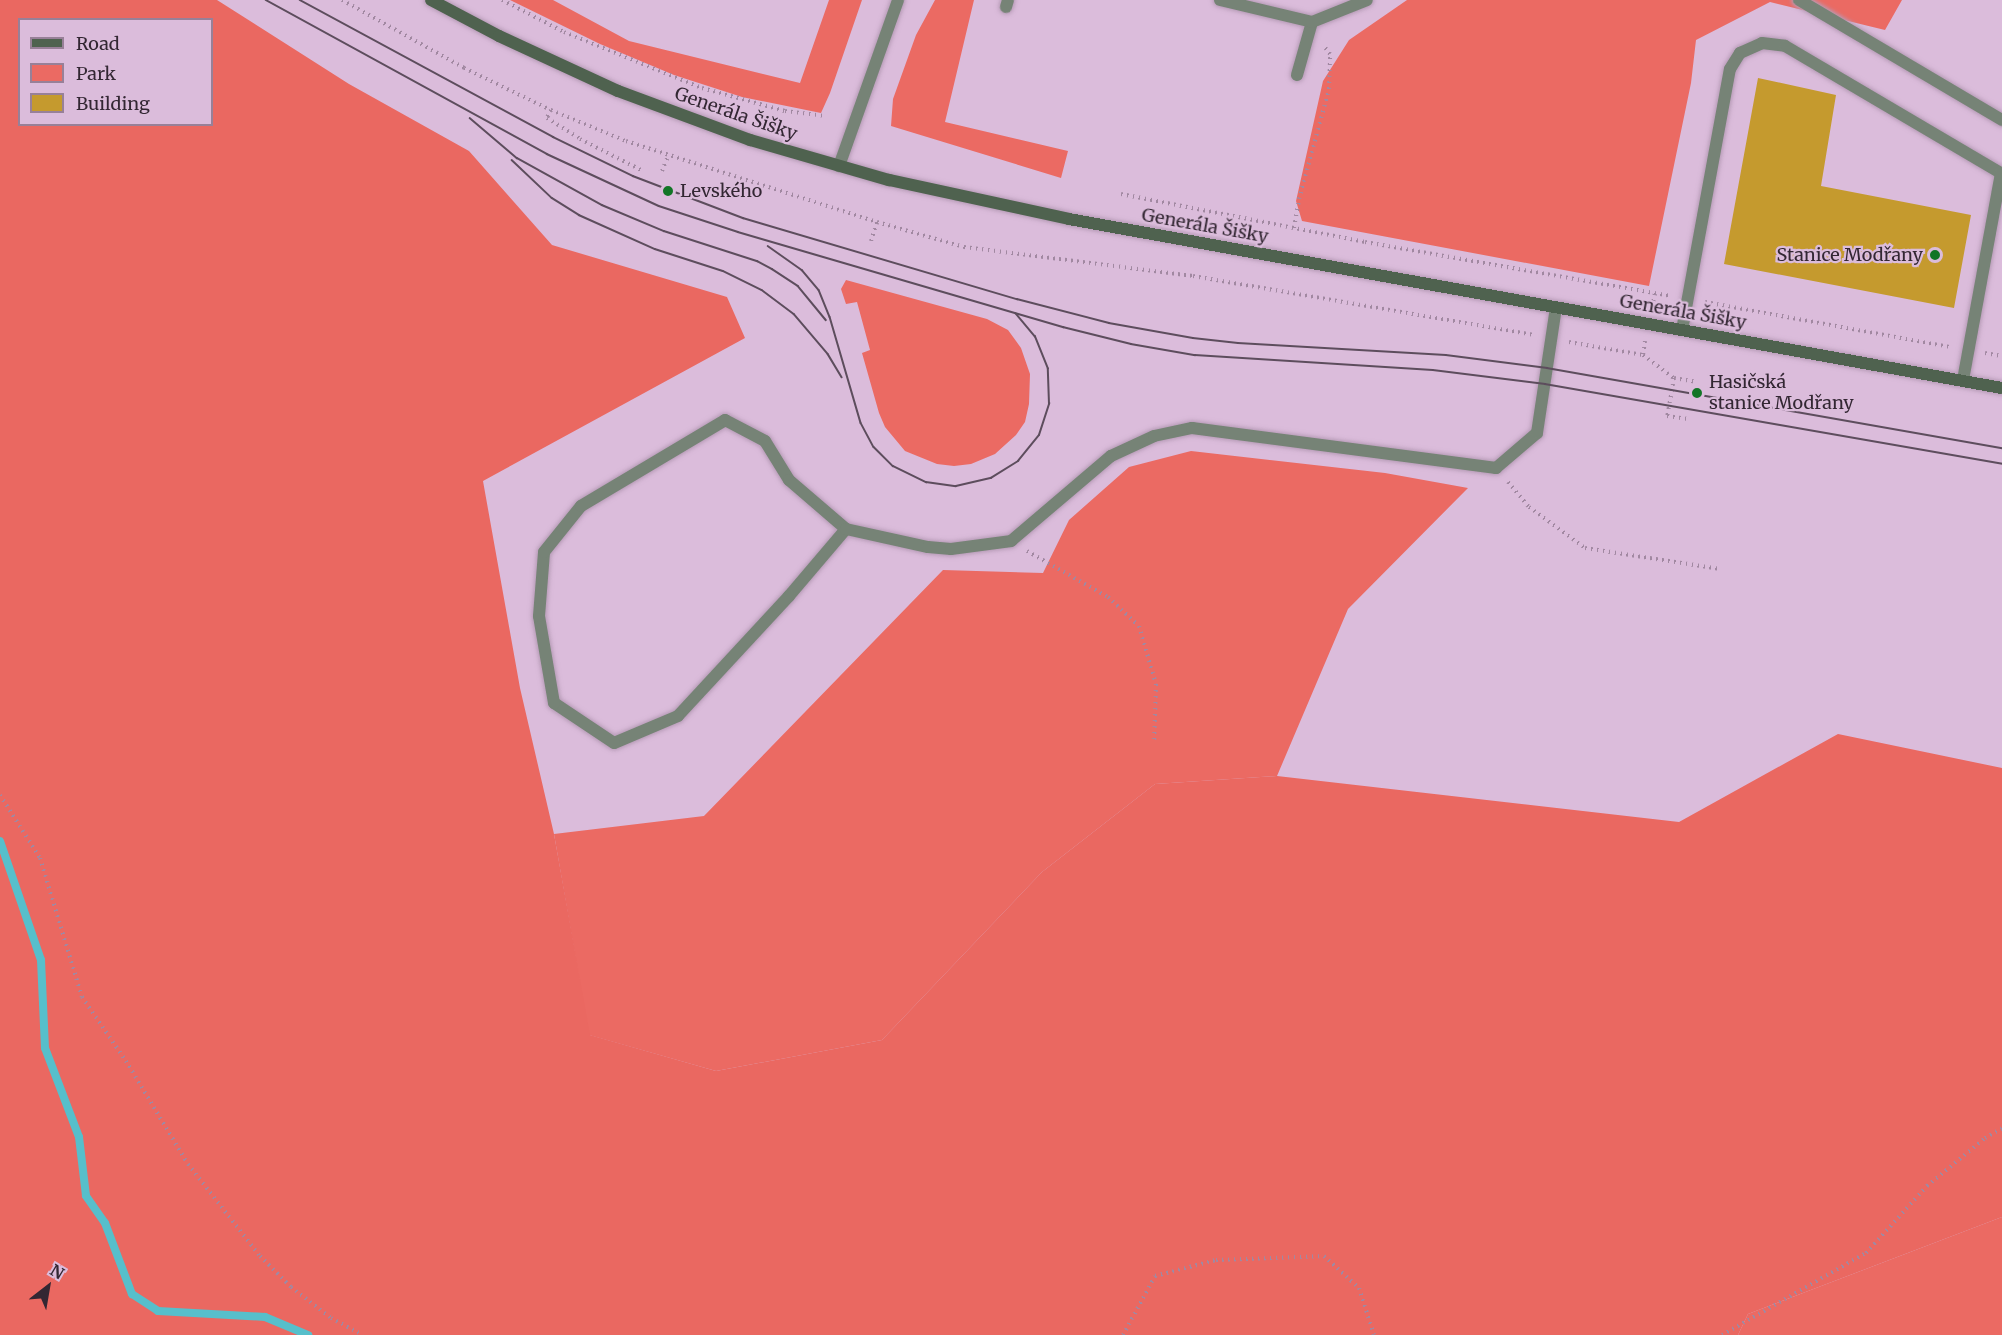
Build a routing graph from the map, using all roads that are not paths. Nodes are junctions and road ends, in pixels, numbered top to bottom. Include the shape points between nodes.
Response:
1 (431, 0) edge
2 (898, 0) edge
3 (1220, 0) edge
4 (1367, 0) edge
5 (1799, 0) edge
6 (1311, 25) junction
7 (1297, 75) dead end
8 (2002, 120) edge
9 (839, 166) junction
10 (1556, 308) junction
11 (1682, 330) junction
12 (1963, 381) junction
13 (2002, 388) edge
14 (846, 529) junction

1 - 9 main road, Generála Šišky via 618,91 750,140
2 - 9 street
3 - 6 street
4 - 6 street
5 - 8 street
6 - 7 street
9 - 10 main road, Generála Šišky via 1025,211
10 - 11 main road, Generála Šišky
10 - 14 street via 1537,433 1496,468 1192,428 1154,436 1111,456 1011,541 939,548
11 - 12 main road, Generála Šišky
11 - 12 street via 1730,69 1740,53 1762,44 1785,46 2001,172
12 - 13 main road, Generála Šišky
14 - 14 street via 789,480 765,441 725,420 581,506 544,552 539,616 554,703 614,742 678,716

